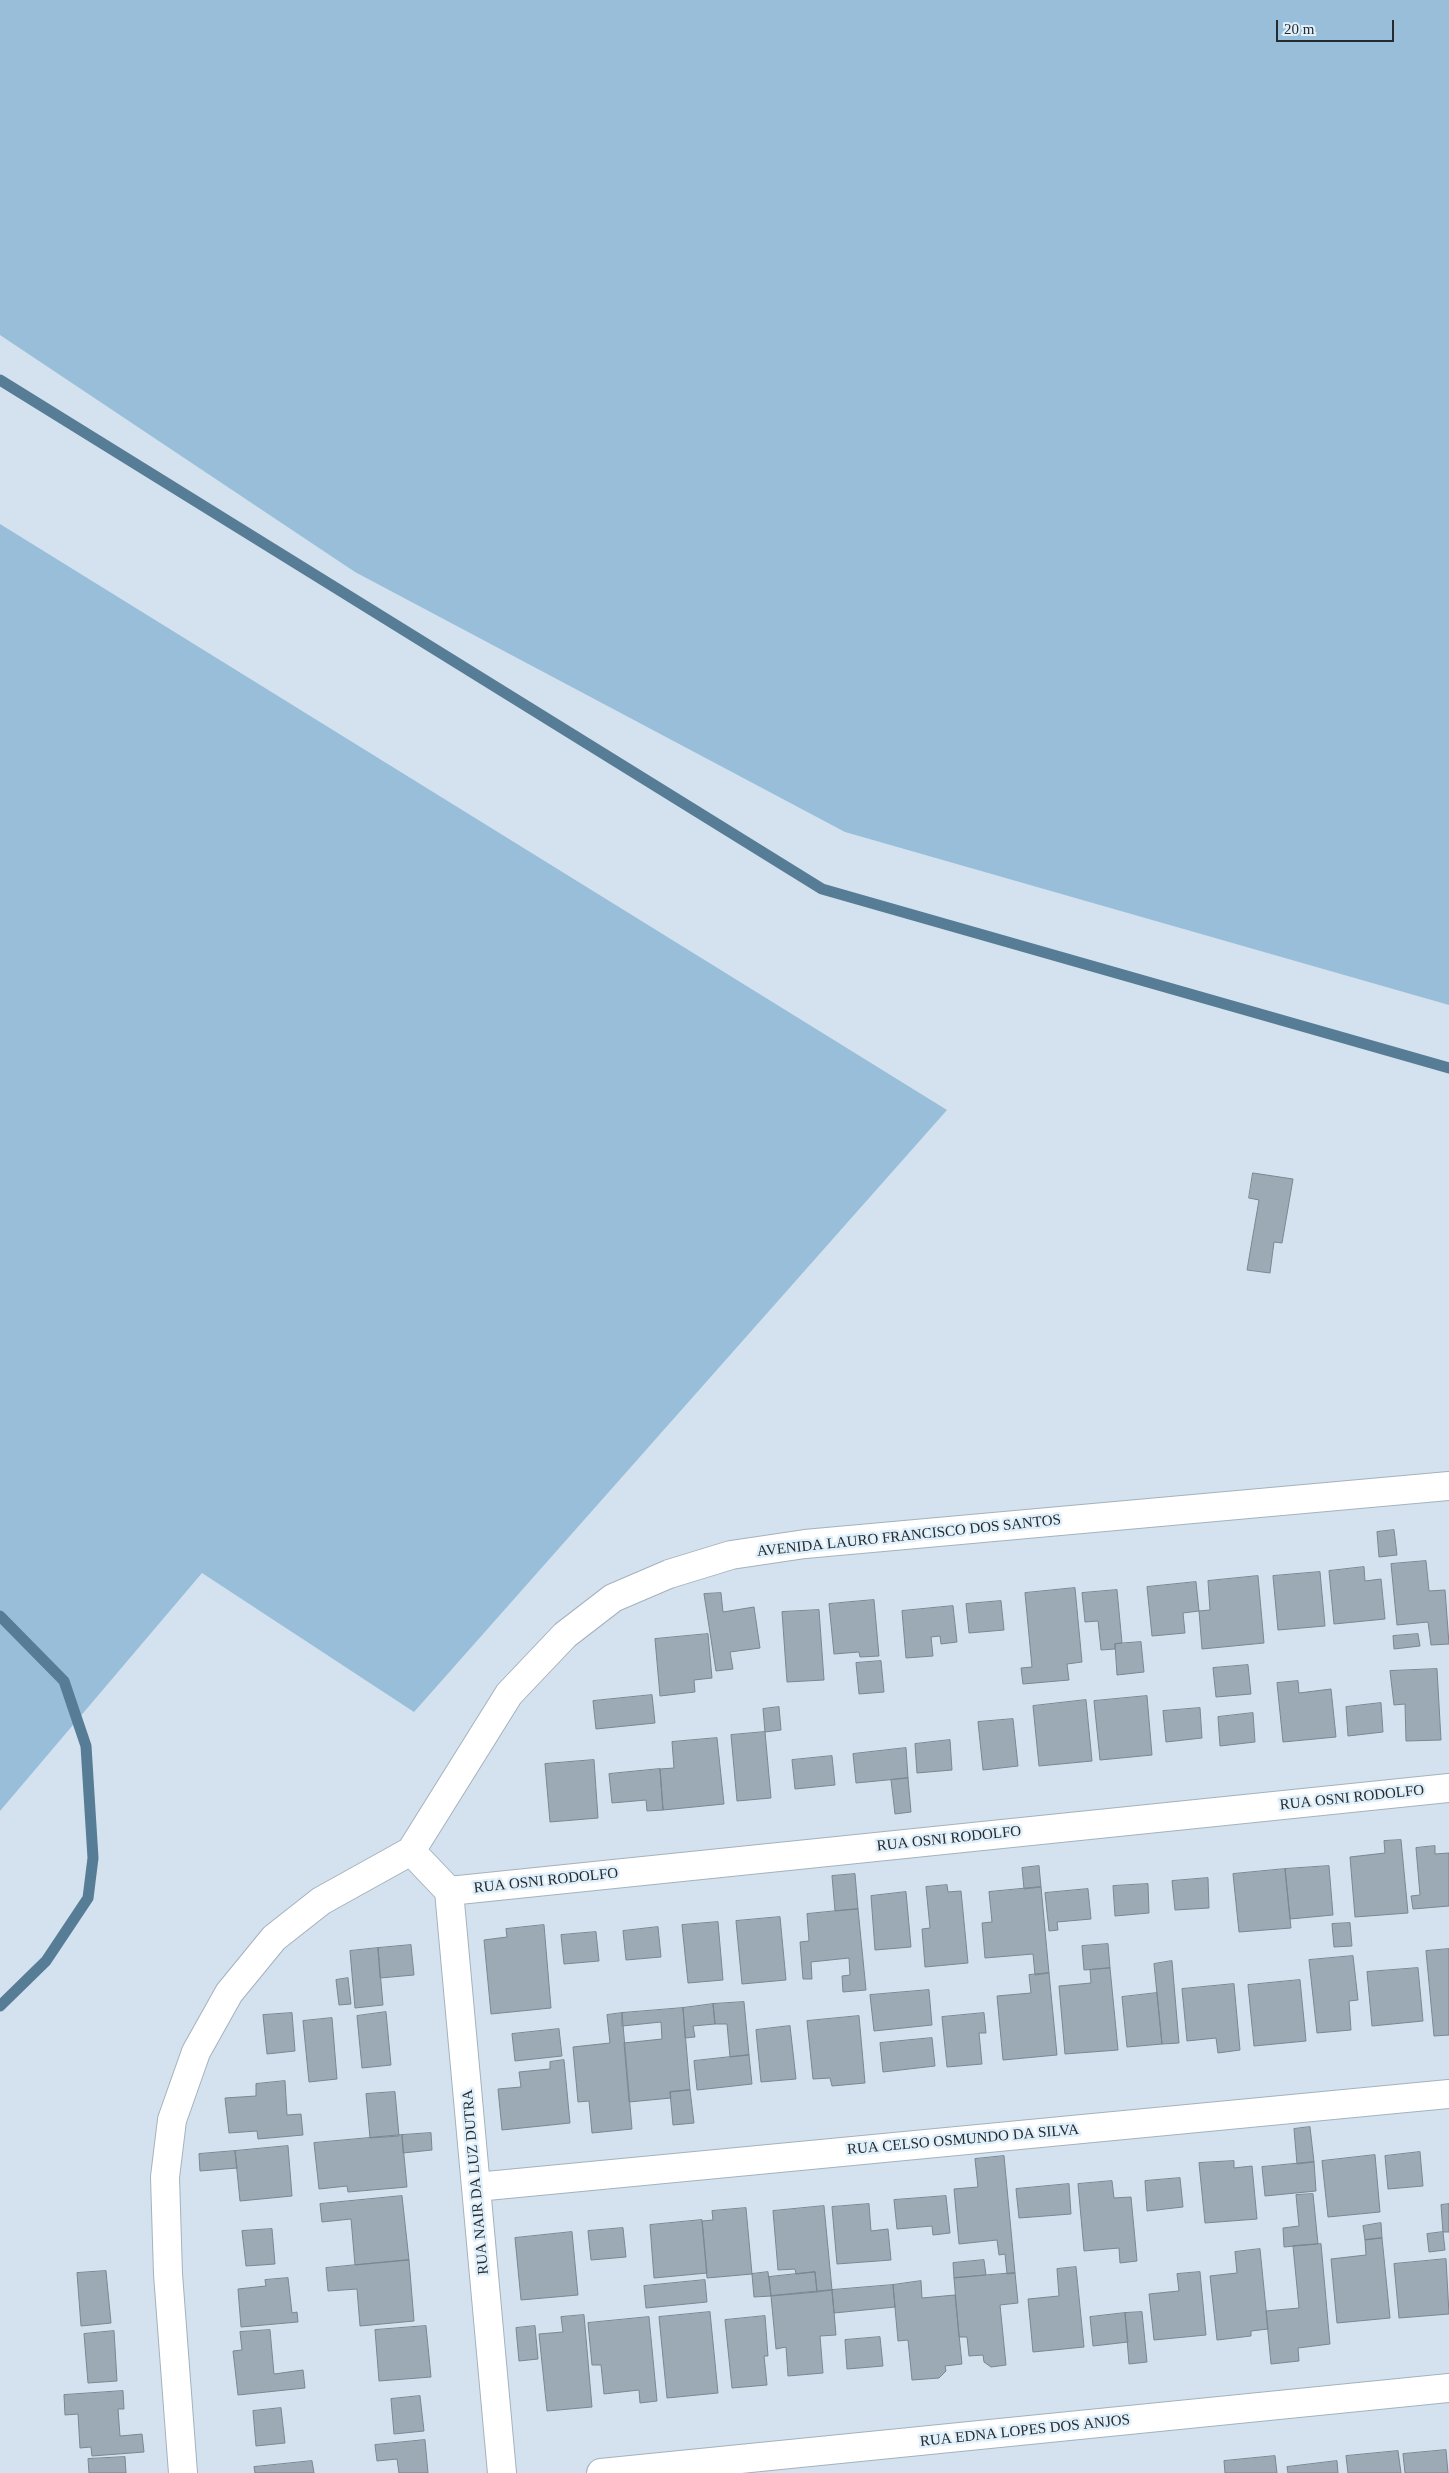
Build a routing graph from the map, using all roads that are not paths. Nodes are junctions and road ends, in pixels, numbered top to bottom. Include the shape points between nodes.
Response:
1 (1449, 1486) edge
2 (1449, 1788) edge
3 (411, 1852) junction
4 (449, 1891) junction
5 (1449, 2094) edge
6 (476, 2187) junction
7 (1449, 2388) edge
8 (183, 2473) edge
9 (502, 2473) edge
10 (601, 2473) edge

1 - 3 street, AVENIDA LAURO FRANCISCO DOS SANTOS via 805,1544 731,1556 669,1574 606,1604 565,1635 509,1694
2 - 4 street, RUA OSNI RODOLFO
3 - 4 street
3 - 8 street via 321,1900 274,1938 228,1993 196,2052 172,2120 165,2177 168,2274
4 - 6 street, RUA NAIR DA LUZ DUTRA
5 - 6 street, RUA CELSO OSMUNDO DA SILVA
6 - 9 street, RUA NAIR DA LUZ DUTRA
7 - 10 street, RUA EDNA LOPES DOS ANJOS

